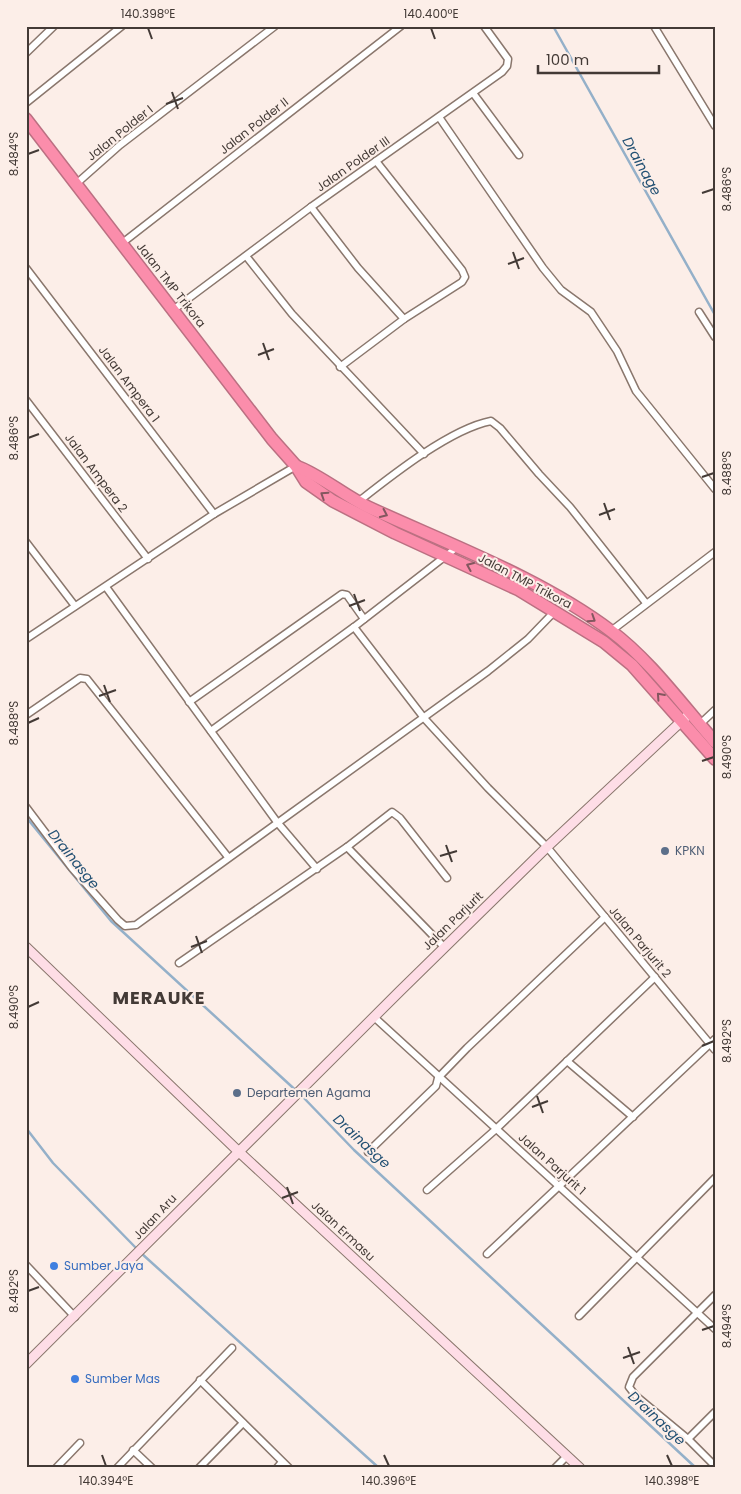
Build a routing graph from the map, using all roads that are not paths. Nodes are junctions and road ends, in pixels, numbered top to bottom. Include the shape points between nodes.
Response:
1 (54, 26) edge
2 (122, 26) edge
3 (274, 26) edge
4 (401, 26) edge
5 (484, 26) edge
6 (654, 26) edge
7 (28, 49) edge
8 (473, 93) junction
9 (26, 103) edge
10 (439, 117) junction
11 (26, 119) edge
12 (715, 126) edge
13 (519, 155) dead end
14 (376, 161) junction
15 (76, 184) junction
16 (311, 207) junction
17 (121, 244) junction
18 (246, 256) junction
19 (26, 268) edge
20 (173, 310) junction
21 (699, 312) dead end
22 (404, 319) junction
23 (715, 337) edge
24 (340, 367) junction
25 (26, 400) edge
26 (424, 454) junction
27 (296, 466) junction
28 (715, 489) edge
29 (358, 502) junction
30 (214, 514) junction
31 (26, 542) edge
32 (456, 548) junction
33 (715, 552) edge
34 (446, 556) junction
35 (148, 559) junction
36 (106, 587) junction
37 (646, 603) junction
38 (75, 606) junction
39 (555, 611) junction
40 (364, 619) junction
41 (354, 627) junction
42 (611, 631) junction
43 (26, 639) edge
44 (189, 702) junction
45 (715, 710) edge
46 (26, 714) edge
47 (424, 718) junction
48 (686, 718) junction
49 (699, 725) junction
50 (211, 731) junction
51 (715, 742) edge
52 (715, 759) edge
53 (26, 806) edge
54 (277, 822) junction
55 (347, 846) junction
56 (547, 847) junction
57 (228, 857) junction
58 (317, 869) junction
59 (447, 878) dead end
60 (605, 917) junction
61 (26, 947) edge
62 (444, 948) junction
63 (179, 963) dead end
64 (655, 978) junction
65 (374, 1017) junction
66 (712, 1041) edge
67 (715, 1050) edge
68 (567, 1061) junction
69 (438, 1078) junction
70 (633, 1117) junction
71 (495, 1130) junction
72 (238, 1151) junction
73 (368, 1152) dead end
74 (715, 1178) edge
75 (561, 1185) junction
76 (427, 1190) dead end
77 (487, 1254) dead end
78 (636, 1259) junction
79 (26, 1265) edge
80 (715, 1295) edge
81 (697, 1313) junction
82 (579, 1316) dead end
83 (75, 1317) junction
84 (715, 1329) edge
85 (232, 1348) dead end
86 (26, 1364) edge
87 (200, 1380) junction
88 (715, 1412) edge
89 (243, 1424) junction
90 (688, 1439) junction
91 (80, 1443) dead end
92 (134, 1450) junction
93 (567, 1456) junction
94 (282, 1462) junction
95 (715, 1466) edge
96 (56, 1468) edge
97 (116, 1468) edge
98 (152, 1468) edge
99 (199, 1468) edge
100 (277, 1468) edge
101 (288, 1468) edge
102 (555, 1468) edge
103 (580, 1468) edge

1 - 7 street
2 - 9 street
3 - 15 street, Jalan Polder I via 120,145
4 - 17 street, Jalan Polder II
5 - 8 street, Jalan Polder III via 508,60 502,72
6 - 12 street
8 - 10 street, Jalan Polder III
8 - 13 street
10 - 14 street, Jalan Polder III
10 - 28 street via 543,268 561,290 591,312 601,324 636,391
11 - 15 highway, Jalan TMP Trikora
14 - 16 street, Jalan Polder III
14 - 22 street via 465,277
15 - 17 highway, Jalan TMP Trikora
16 - 18 street, Jalan Polder III
16 - 22 street via 358,268
17 - 20 highway, Jalan TMP Trikora
18 - 20 street, Jalan Polder III
18 - 24 street
19 - 30 street, Jalan Ampera 1
20 - 27 highway, Jalan TMP Trikora
21 - 23 street
22 - 24 street
24 - 26 street
25 - 35 street, Jalan Ampera 2
26 - 29 street
26 - 37 street via 483,422 496,424 570,507
27 - 29 highway, Jalan TMP Trikora via 312,472
27 - 30 street
34 -> 27 highway, Jalan TMP Trikora via 337,504 306,482
29 -> 32 highway, Jalan TMP Trikora
30 - 35 street
31 - 38 street
32 - 34 street
32 -> 42 highway, Jalan TMP Trikora via 534,584
33 - 37 street
39 -> 34 highway, Jalan TMP Trikora via 520,590
34 - 40 street
35 - 36 street
36 - 38 street
36 - 44 street
37 - 42 street
38 - 43 street
39 - 47 street via 507,656
48 -> 39 highway, Jalan TMP Trikora via 604,642
40 - 41 street
40 - 44 street via 348,595 342,594
41 - 47 street, Jalan Parjurit 2
41 - 50 street
42 - 48 highway, Jalan TMP Trikora via 647,666
44 - 50 street
45 - 49 street
46 - 57 street via 80,678 87,679
47 - 54 street
47 - 56 street, Jalan Parjurit 2
48 - 49 highway
48 - 52 highway, Jalan TMP Trikora
48 - 56 street, Jalan Parjurit
49 - 51 highway
50 - 54 street
53 - 57 street via 72,868 125,926 144,921
54 - 57 street
54 - 58 street
55 - 58 street
55 - 59 street via 392,812
55 - 62 street
56 - 60 street, Jalan Parjurit 2
56 - 62 street, Jalan Parjurit
58 - 63 street
60 - 64 street, Jalan Parjurit 2
60 - 69 street
61 - 72 street, Jalan Ermasu
62 - 65 street, Jalan Parjurit
64 - 66 street, Jalan Parjurit 2
64 - 68 street
65 - 69 street, Jalan Parjurit 1
65 - 72 street, Jalan Parjurit
66 - 67 street, Jalan Parjurit 2
66 - 70 street
68 - 70 street
68 - 71 street
69 - 71 street, Jalan Parjurit 1
69 - 73 street via 436,1086
70 - 75 street
71 - 75 street, Jalan Parjurit 1
71 - 76 street
72 - 83 street, Jalan Aru
72 - 93 street, Jalan Ermasu
74 - 78 street
75 - 77 street
75 - 78 street, Jalan Parjurit 1
78 - 81 street, Jalan Parjurit 1
78 - 82 street
79 - 83 street
80 - 81 street
81 - 84 street, Jalan Parjurit 1
81 - 90 street via 633,1377 629,1387
83 - 86 street, Jalan Aru
85 - 87 street
87 - 89 street
87 - 92 street
88 - 90 street
89 - 94 street
89 - 99 street
90 - 95 street
91 - 96 street
92 - 97 street
92 - 98 street
93 - 102 street
93 - 103 street, Jalan Ermasu
94 - 100 street
94 - 101 street

